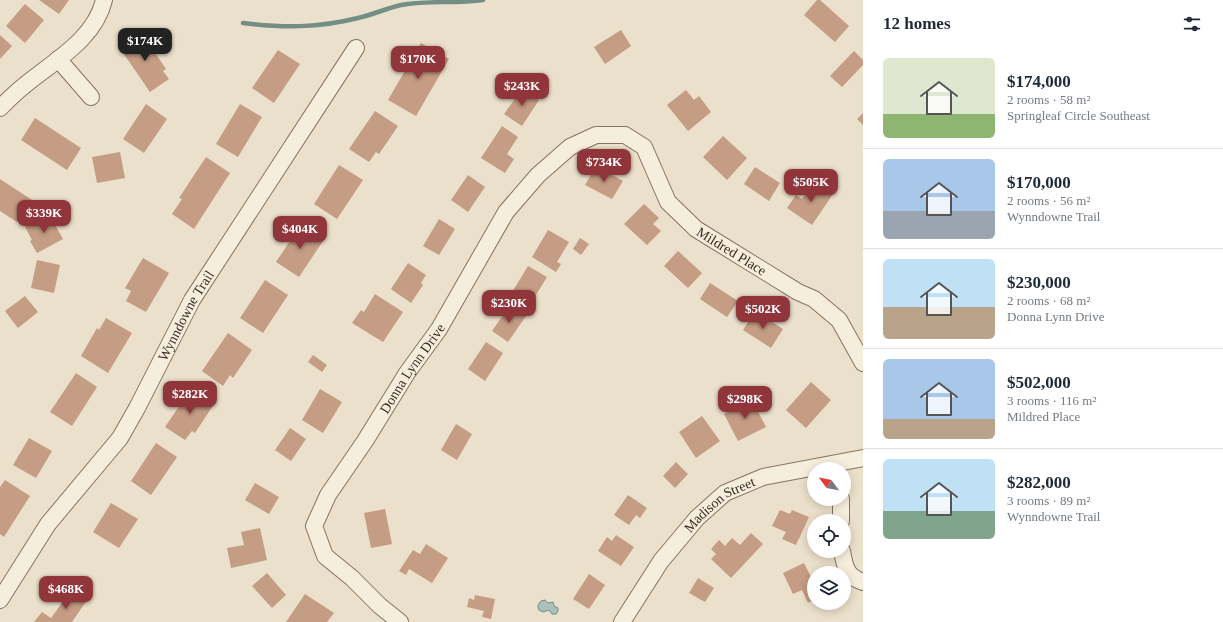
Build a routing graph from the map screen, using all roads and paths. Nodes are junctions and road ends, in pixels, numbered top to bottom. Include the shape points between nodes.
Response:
1 (104, 0) edge
2 (356, 48) dead end
3 (58, 59) junction
4 (91, 97) dead end
5 (0, 108) edge
6 (612, 135) joint
7 (863, 363) edge
8 (863, 458) edge
9 (851, 462) edge
10 (807, 470) edge
11 (843, 558) edge
12 (863, 582) edge
13 (0, 600) edge
14 (400, 622) edge
15 (622, 622) edge

1 - 3 street via 92,26 79,42
2 - 13 street, Wynndowne Trail via 192,300 120,438 48,524
3 - 4 street
3 - 5 street
6 - 7 street, Mildred Place via 625,135 644,147 668,202 696,229 798,292 814,299 839,320
6 - 14 street, Donna Lynn Drive via 596,135 570,147 538,175 506,212 439,329 407,373 328,495 314,526 326,556
8 - 9 street, Madison Street
10 - 15 street, Madison Street via 763,476 725,493 696,518 661,561
11 - 12 street via 850,575

